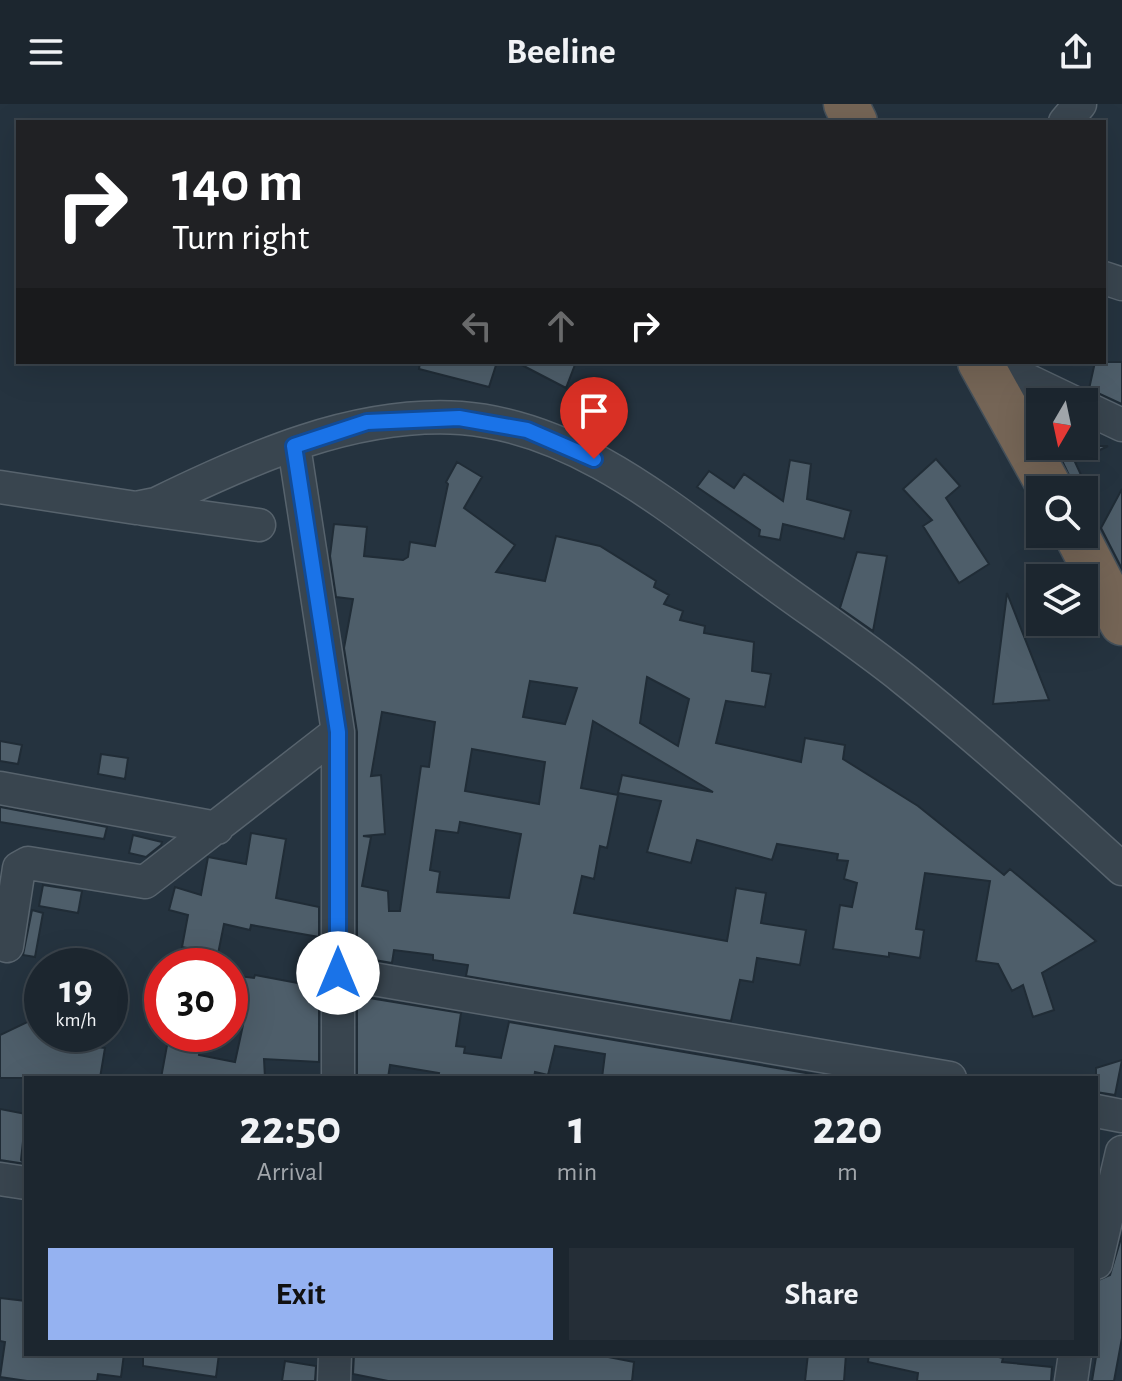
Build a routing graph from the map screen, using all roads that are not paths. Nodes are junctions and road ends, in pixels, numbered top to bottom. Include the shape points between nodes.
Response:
1 (1080, 104) edge
2 (1067, 120) edge
3 (984, 369) edge
4 (1044, 388) edge
5 (1098, 414) edge
6 (1122, 425) edge
7 (287, 450) junction
8 (1043, 476) edge
9 (0, 487) edge
10 (136, 508) junction
11 (259, 525) dead end
12 (1083, 548) edge
13 (1122, 623) edge
14 (338, 732) junction
15 (0, 788) edge
16 (217, 828) junction
17 (1122, 869) edge
18 (7, 946) dead end
19 (338, 973) junction
20 (338, 1076) edge
21 (938, 1076) edge
22 (1098, 1111) edge
23 (1122, 1116) edge
24 (1122, 1152) edge
25 (0, 1179) edge
26 (24, 1183) edge
27 (1098, 1254) edge
28 (335, 1356) edge
29 (1075, 1356) edge
30 (334, 1381) edge
31 (1071, 1381) edge

1 - 2 street
3 - 4 street
3 - 8 highway
5 - 6 street
7 - 10 street
7 - 14 street
7 - 17 street via 367,422 459,418 535,433 594,459 903,678
9 - 10 street
10 - 11 street
12 - 13 highway
14 - 16 street
14 - 19 street
15 - 16 street
16 - 18 street via 145,882 28,863 19,868
19 - 20 street
19 - 21 street
22 - 23 street
24 - 27 street
25 - 26 street
28 - 30 street
29 - 31 street

